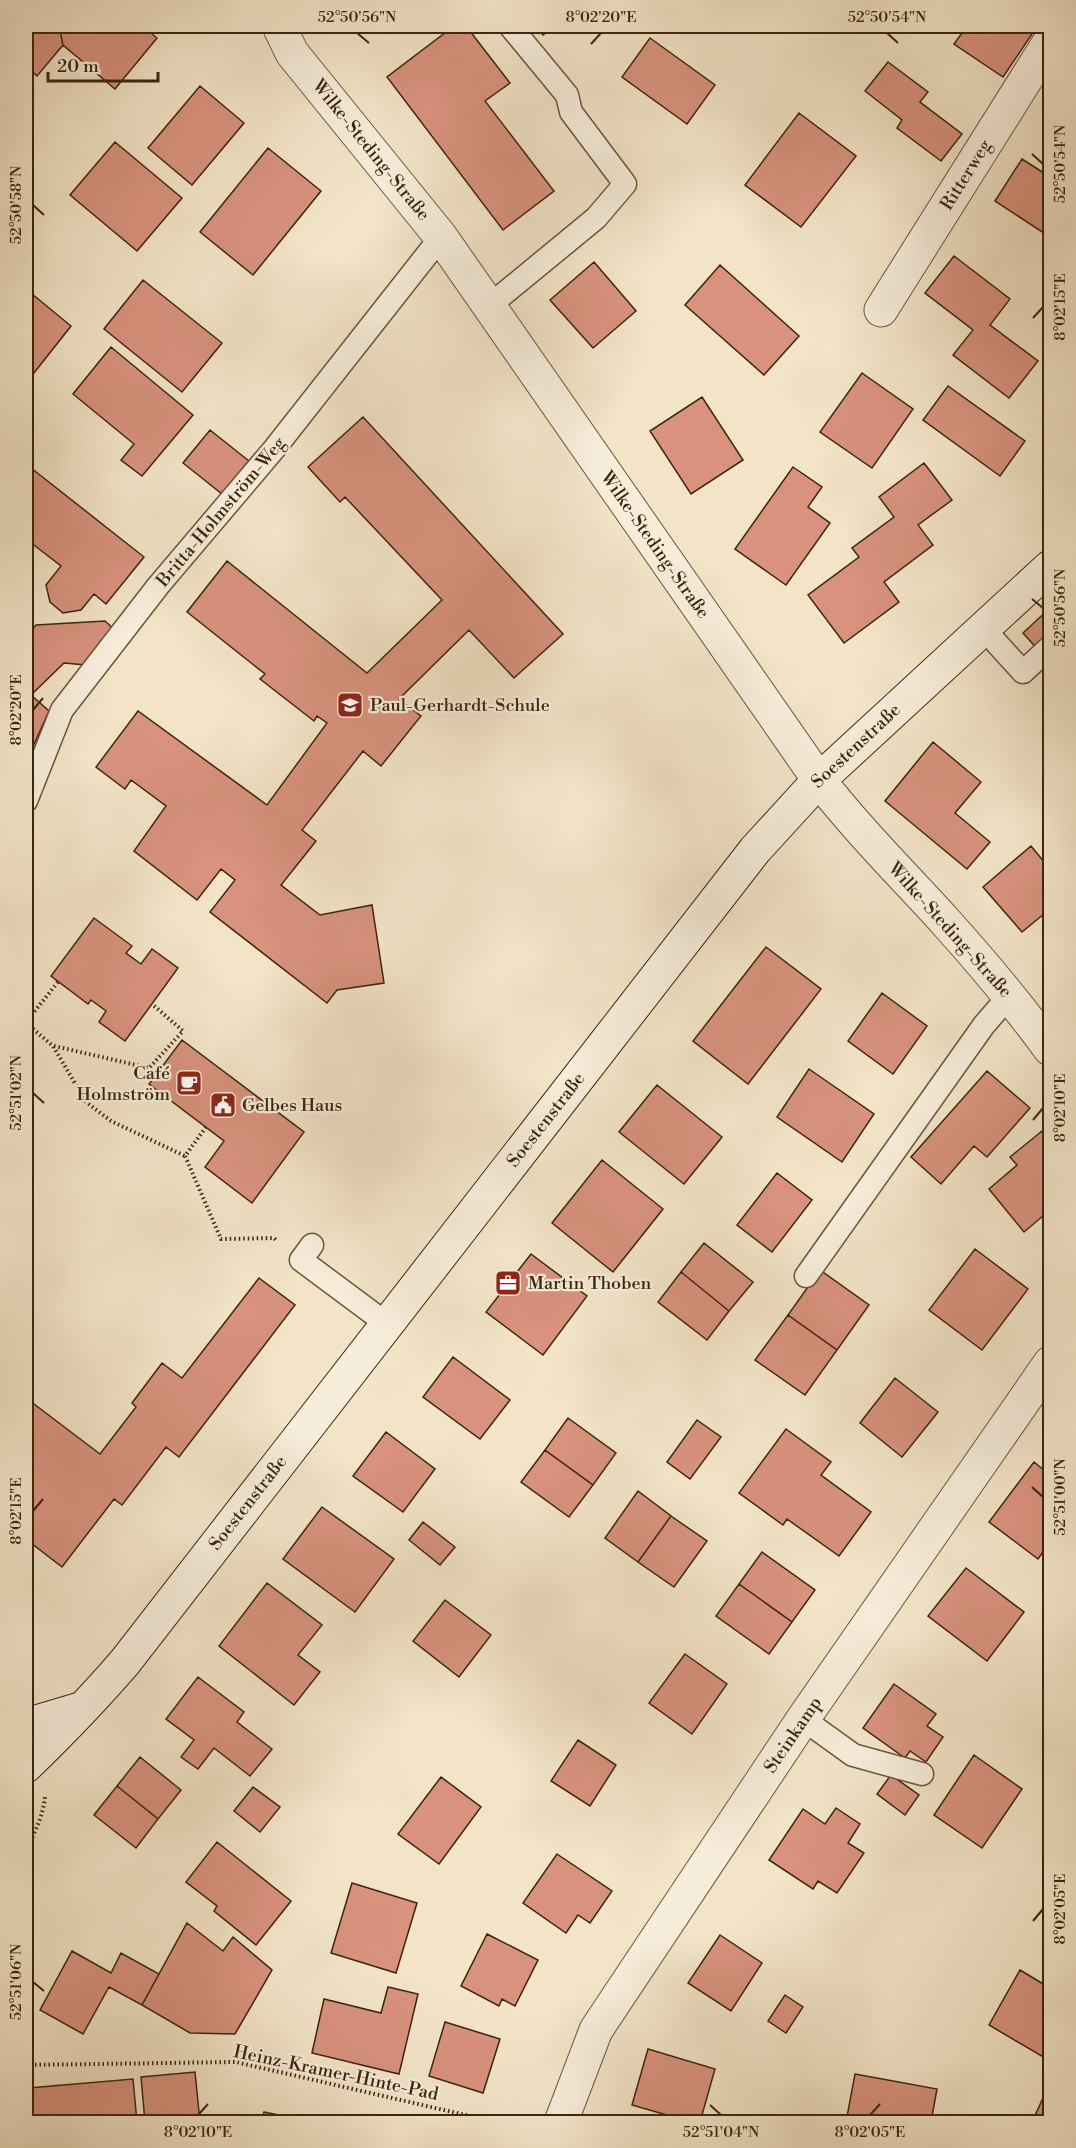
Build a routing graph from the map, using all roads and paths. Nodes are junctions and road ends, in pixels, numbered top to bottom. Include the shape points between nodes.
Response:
1 (279, 26) edge
2 (510, 26) edge
3 (1050, 40) edge
4 (441, 237) junction
5 (489, 306) junction
6 (881, 310) dead end
7 (1050, 567) edge
8 (983, 628) junction
9 (1050, 648) edge
10 (819, 780) junction
11 (26, 801) edge
12 (58, 982) dead end
13 (1010, 995) junction
14 (152, 1004) dead end
15 (26, 1023) edge
16 (53, 1046) junction
17 (1050, 1049) edge
18 (206, 1127) dead end
19 (185, 1156) junction
20 (307, 1252) joint
21 (806, 1275) dead end
22 (387, 1324) junction
23 (1050, 1363) edge
24 (81, 1708) junction
25 (803, 1719) junction
26 (26, 1725) edge
27 (26, 1766) edge
28 (922, 1774) dead end
29 (26, 2065) edge
30 (496, 2122) edge
31 (561, 2122) edge

1 - 4 street, Wilke-Steding-Straße via 292,53
2 - 5 lane via 567,95 571,112 625,184 596,218
3 - 6 street, Ritterweg
4 - 5 street, Wilke-Steding-Straße
4 - 11 lane, Britta-Holmström-Weg via 62,710
5 - 10 street, Wilke-Steding-Straße
7 - 8 street, Soestenstraße
8 - 9 lane via 1023,672
8 - 10 street, Soestenstraße
10 - 13 street, Wilke-Steding-Straße via 873,846
10 - 22 street, Soestenstraße via 755,850
12 - 15 path
13 - 17 street, Wilke-Steding-Straße
13 - 21 lane via 984,1025
14 - 16 path via 183,1030 149,1068
15 - 16 path
16 - 19 path via 86,1102 111,1121
18 - 19 path
19 - 20 path via 221,1239 274,1238
20 - 22 lane
22 - 24 street, Soestenstraße via 147,1633 98,1694
23 - 25 street, Steinkamp
24 - 26 street, Soestenstraße
24 - 27 street, Soestenstraße
25 - 28 lane via 853,1755
25 - 31 street, Steinkamp via 596,2030
29 - 30 path, Heinz-Kramer-Hinte-Pad via 236,2062

